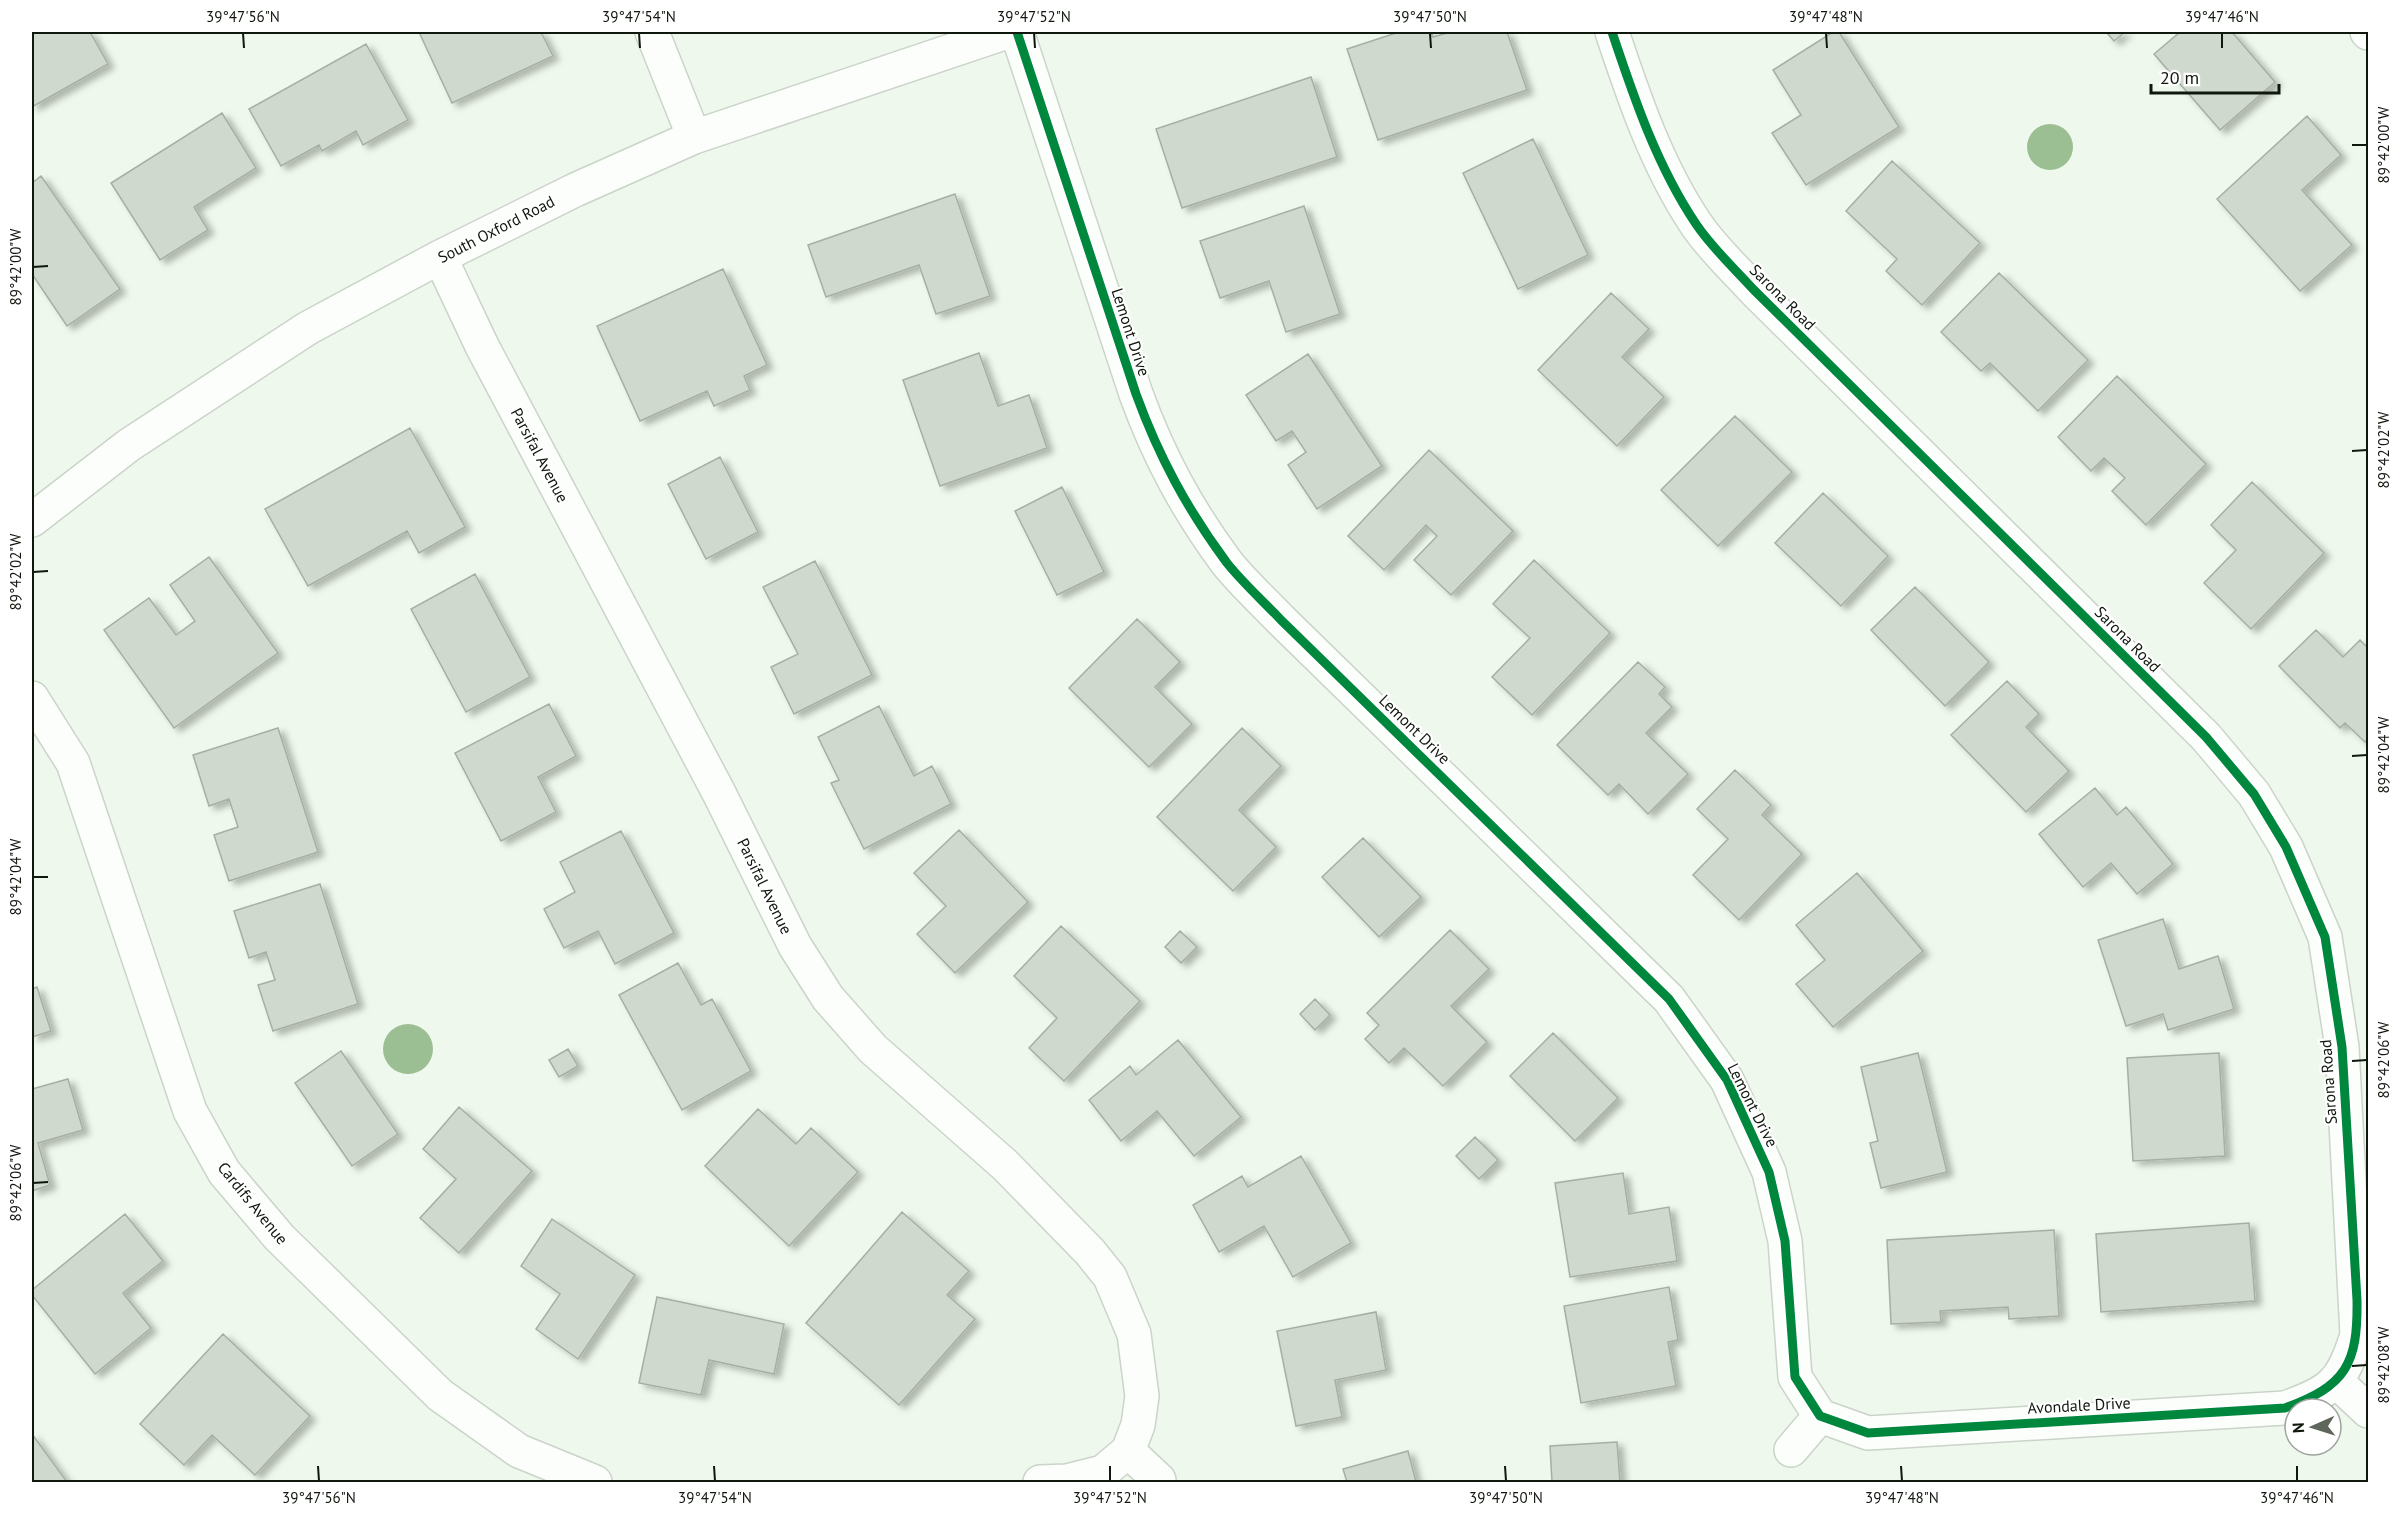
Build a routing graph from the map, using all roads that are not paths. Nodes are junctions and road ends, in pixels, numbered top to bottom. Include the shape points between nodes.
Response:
1 (652, 32) edge
2 (1007, 32) edge
3 (1017, 32) edge
4 (1612, 32) edge
5 (694, 137) junction
6 (440, 257) junction
7 (32, 519) edge
8 (32, 698) edge
9 (2337, 1382) junction
10 (2368, 1411) edge
11 (1820, 1416) junction
12 (1791, 1450) dead end
13 (1128, 1451) junction
14 (1159, 1480) dead end
15 (595, 1482) edge
16 (1040, 1482) edge

1 - 5 street
2 - 5 street, South Oxford Road
3 - 11 street, Lemont Drive via 1136,394 1156,449 1186,505 1229,565 1281,620 1669,999 1727,1080 1769,1172 1785,1241 1795,1377
4 - 9 street, Sarona Road via 1669,177 1697,226 1754,290 2206,737 2254,794 2286,847 2325,937 2342,1047 2358,1335
5 - 6 street, South Oxford Road
6 - 7 street, South Oxford Road via 308,328 129,445
6 - 13 street, Parsifal Avenue via 795,946 828,998 873,1049 1005,1165 1090,1251 1110,1277 1134,1334 1142,1396 1138,1425
8 - 15 street, Cardifs Avenue via 73,762 190,1111 224,1172 279,1237 440,1395 519,1451
9 - 10 street
9 - 11 street, Avondale Drive via 2312,1398 2285,1408 1868,1433
11 - 12 street
13 - 14 street
13 - 16 street via 1102,1472 1067,1481

